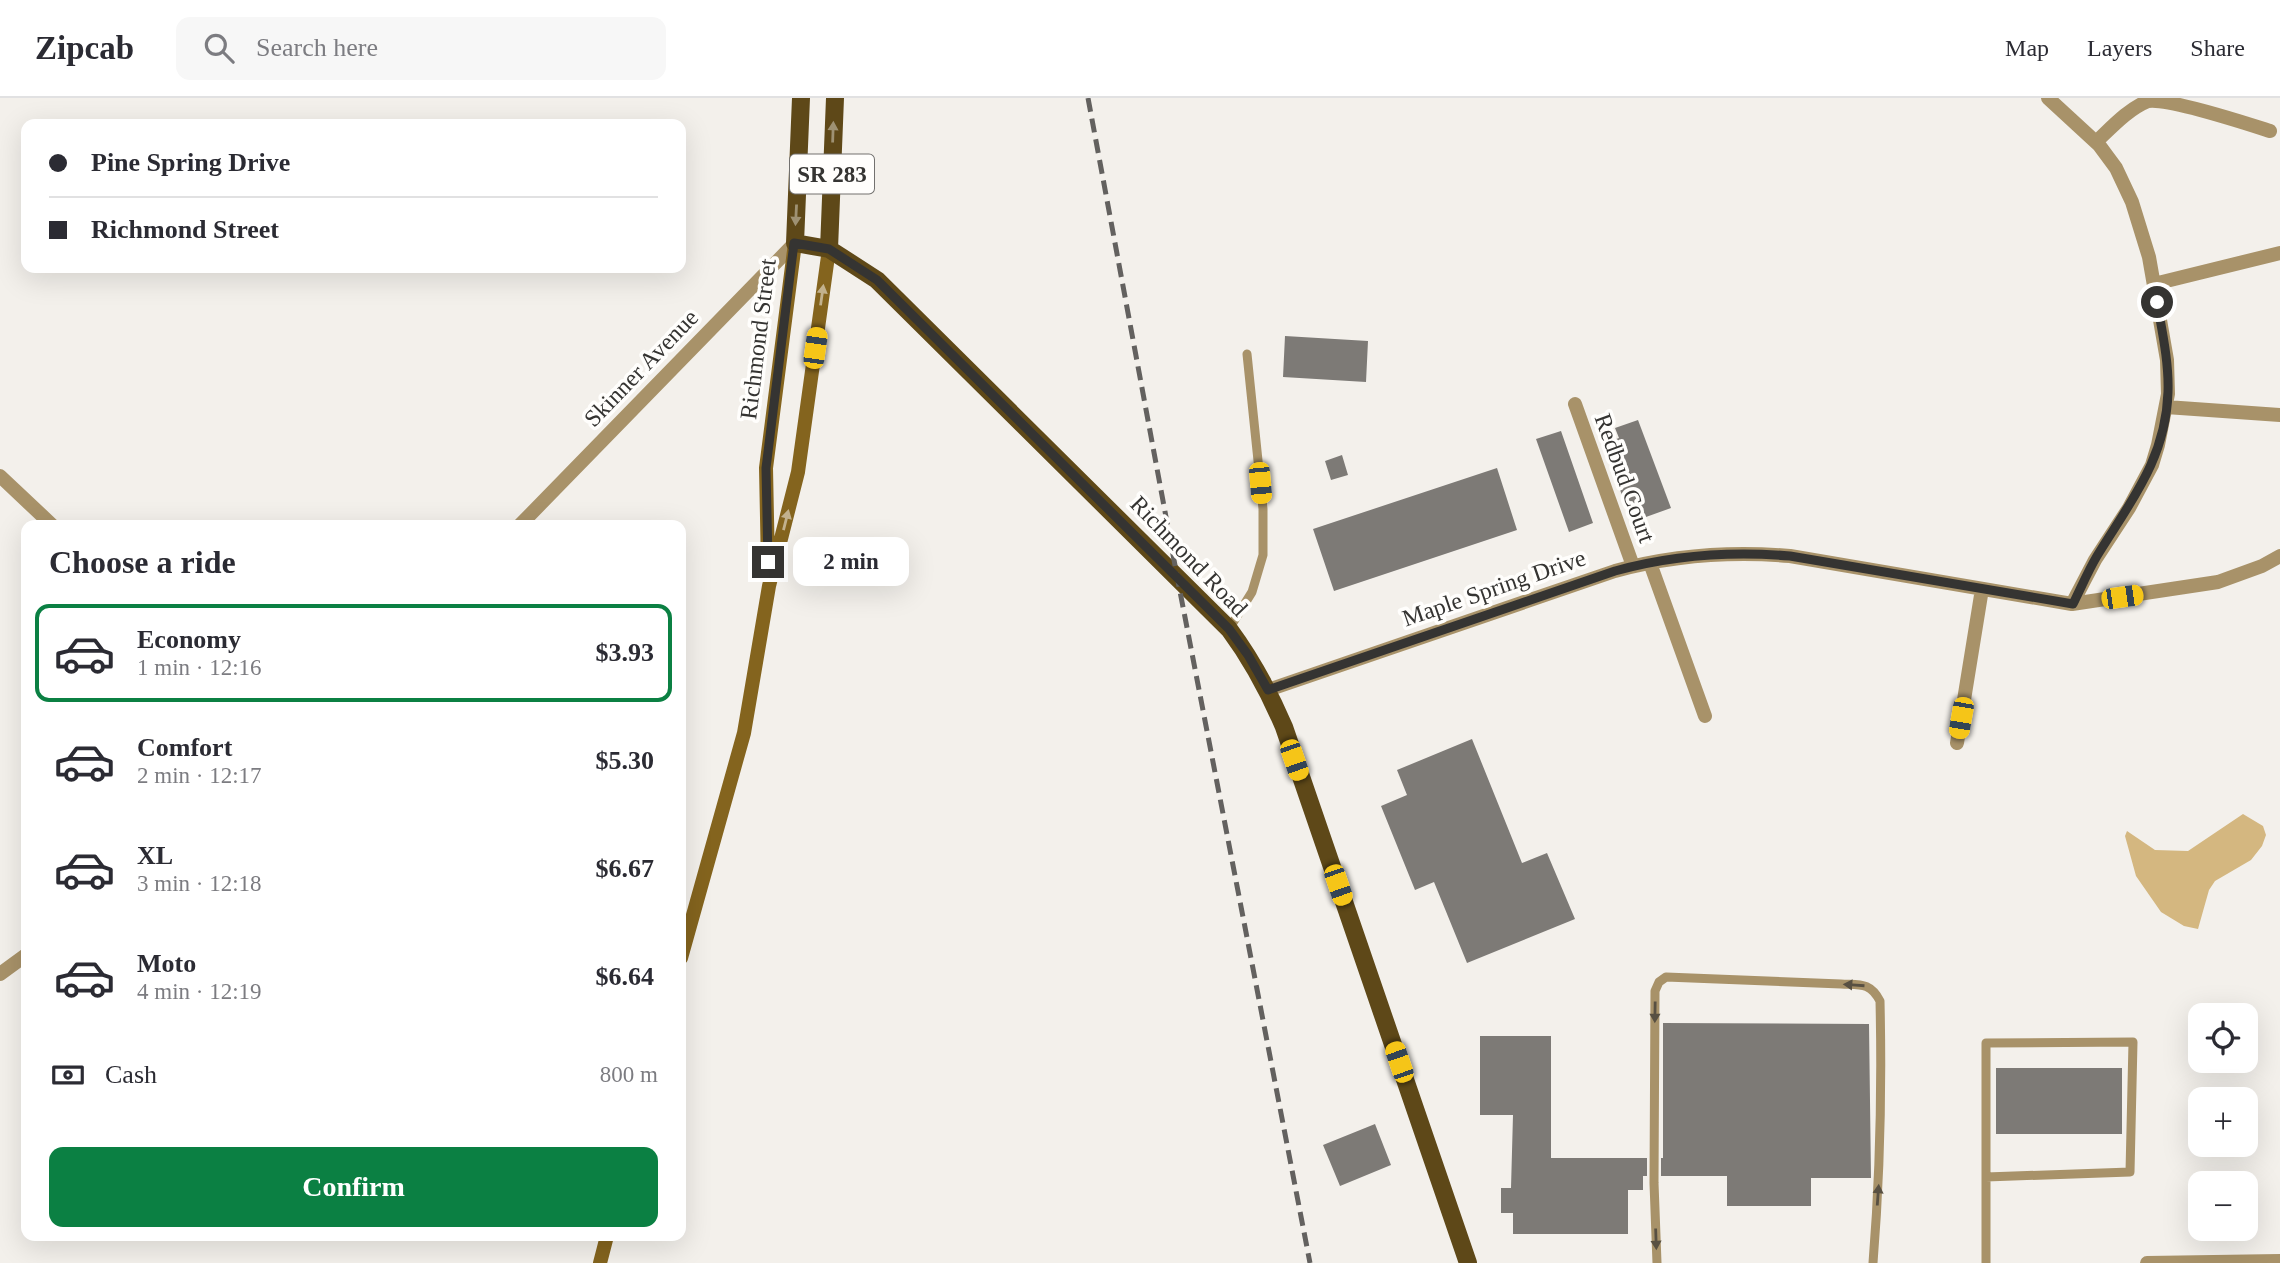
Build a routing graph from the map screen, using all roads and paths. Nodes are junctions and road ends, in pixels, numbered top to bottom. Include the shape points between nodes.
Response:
1 (801, 98) edge
2 (835, 98) edge
3 (2048, 98) edge
4 (2270, 131) dead end
5 (2096, 142) junction
6 (794, 243) junction
7 (829, 249) junction
8 (2280, 253) edge
9 (2154, 285) junction
10 (1247, 354) dead end
11 (1575, 404) dead end
12 (2166, 407) junction
13 (2280, 415) edge
14 (0, 475) edge
15 (47, 520) edge
16 (525, 520) edge
17 (2280, 556) edge
18 (1650, 563) junction
19 (1633, 566) junction
20 (769, 586) junction
21 (1982, 589) junction
22 (2073, 604) junction
23 (1229, 629) junction
24 (1268, 690) junction
25 (1704, 716) dead end
26 (1956, 743) dead end
27 (686, 940) edge
28 (21, 959) edge
29 (0, 974) edge
30 (1986, 1177) junction
31 (606, 1241) edge
32 (2280, 1261) edge
33 (600, 1263) edge
34 (1468, 1263) edge
35 (1657, 1263) edge
36 (1872, 1263) edge
37 (1986, 1263) edge
38 (2147, 1263) edge

1 -> 6 main road, Richmond Street / SR 283
7 -> 2 main road, Richmond Street / SR 283
3 - 5 street
4 - 5 street via 2158,99 2134,109
5 - 9 street via 2116,168 2132,202
6 - 7 main road, Richmond Road
6 - 16 street, Skinner Avenue
6 - 20 main road, Richmond Street via 766,468
20 -> 7 main road, Richmond Street via 798,472
7 - 23 main road, Richmond Road via 877,280
8 - 9 street
9 - 12 street via 2167,360
10 - 23 lane via 1263,555 1252,592
11 - 19 street, Redbud Court
12 - 13 street
12 - 22 street via 2143,484
14 - 15 street
17 - 22 street, Maple Spring Drive via 2218,582
18 - 19 street, Maple Spring Drive
18 - 21 street, Maple Spring Drive via 1714,554 1778,555
18 - 25 street
19 - 24 street, Maple Spring Drive
20 - 27 main road, Richmond Street via 744,733
21 - 22 street, Maple Spring Drive
21 - 26 street
23 - 24 main road, Richmond Road
24 - 34 main road, Richmond Road
28 - 29 street
30 - 30 lane via 1986,1043 2133,1042 2130,1172
30 - 37 lane
31 - 33 main road
32 - 38 street
36 -> 35 lane via 1881,1093 1880,1001 1875,992 1868,986 1841,984 1666,977 1655,991

